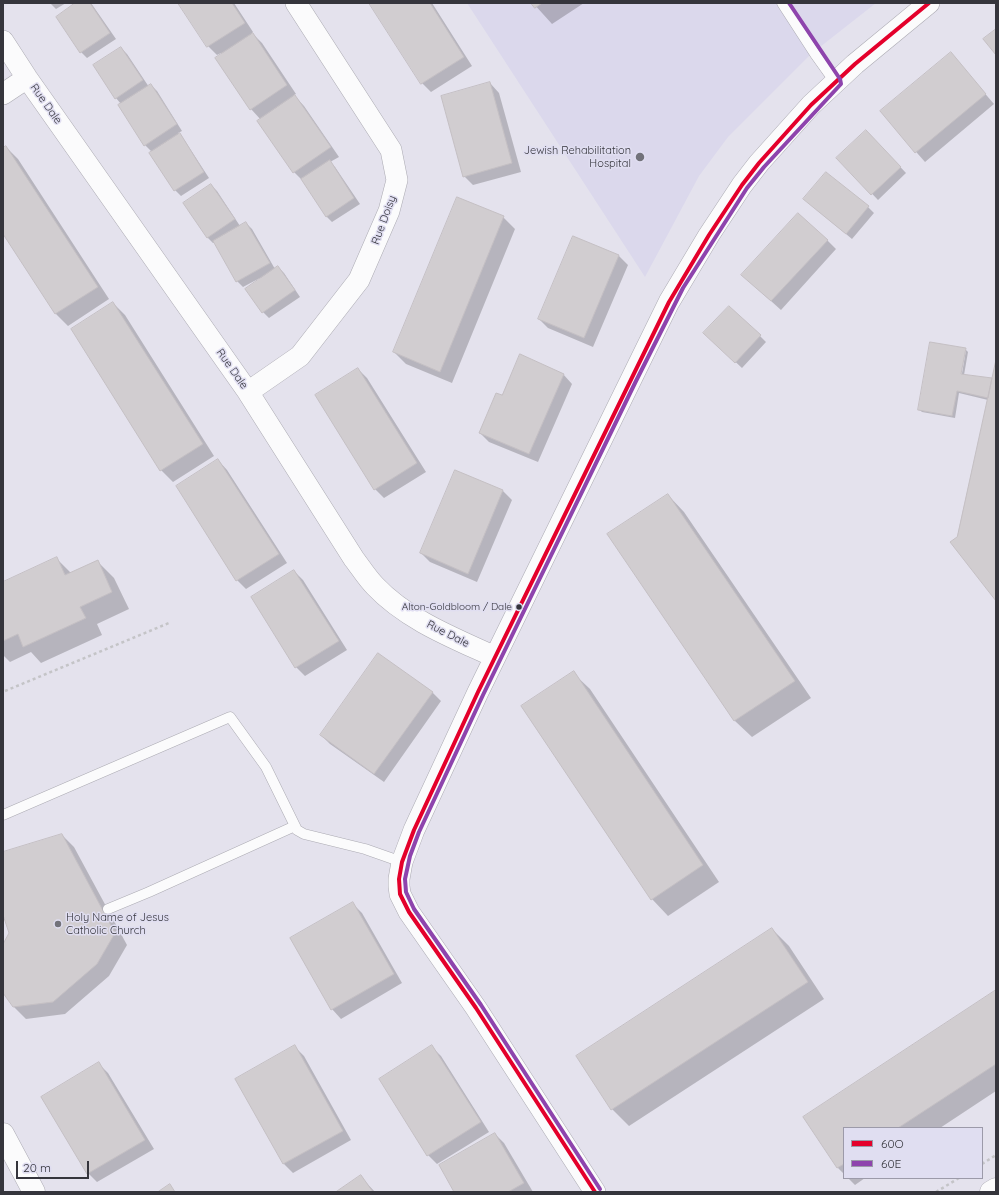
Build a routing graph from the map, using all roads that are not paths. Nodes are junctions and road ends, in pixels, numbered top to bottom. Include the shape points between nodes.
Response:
1 (296, 3) edge
2 (782, 3) edge
3 (929, 3) edge
4 (3, 41) edge
5 (27, 78) junction
6 (835, 82) junction
7 (3, 94) edge
8 (248, 392) junction
9 (495, 657) junction
10 (3, 815) edge
11 (295, 826) junction
12 (402, 862) junction
13 (108, 909) dead end
14 (3, 1134) edge
15 (996, 1189) edge
16 (34, 1192) edge
17 (595, 1192) edge
18 (991, 1192) edge

1 - 8 street, Rue Doisy via 391,150 397,180 389,211 359,280 300,356
2 - 6 lane
3 - 6 street
4 - 5 street, Rue Dale
5 - 7 street
5 - 8 street, Rue Dale
6 - 9 street via 742,184 678,285
8 - 9 street, Rue Dale via 354,559 376,587 420,620
9 - 12 street via 414,830
10 - 11 lane via 230,717 266,767
11 - 12 lane via 304,834 365,849
11 - 13 lane
12 - 17 street via 399,886 407,907
14 - 16 street
15 - 18 street

